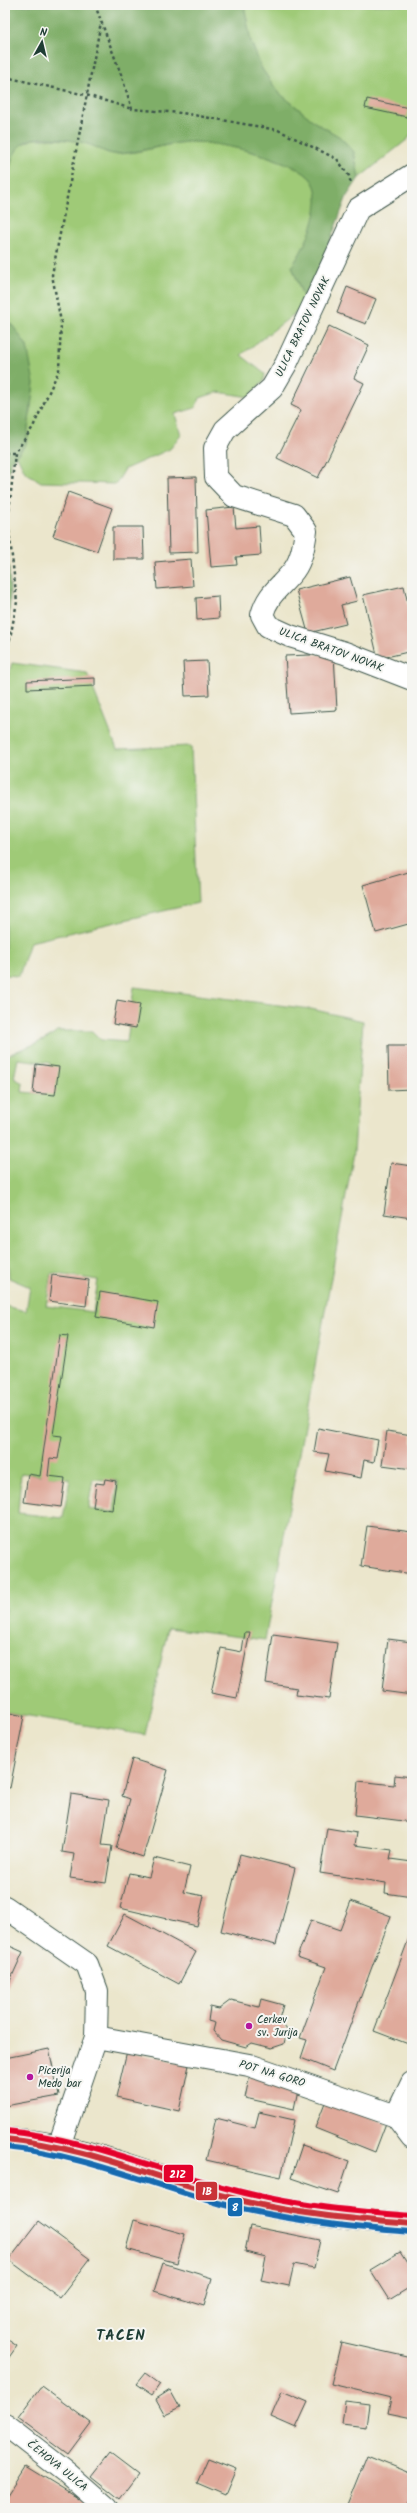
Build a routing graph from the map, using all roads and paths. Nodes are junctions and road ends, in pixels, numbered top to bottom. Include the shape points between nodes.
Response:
1 (95, 5) edge
2 (101, 22) junction
3 (5, 77) edge
4 (86, 94) junction
5 (132, 109) junction
6 (412, 175) edge
7 (358, 209) junction
8 (5, 453) edge
9 (15, 453) junction
10 (5, 664) edge
11 (412, 679) edge
12 (5, 1907) edge
13 (96, 2037) junction
14 (412, 2083) edge
15 (396, 2116) junction
16 (412, 2137) edge
17 (5, 2139) edge
18 (59, 2146) junction
19 (412, 2224) edge
20 (5, 2425) edge
21 (107, 2508) edge

1 - 2 path
2 - 4 path
2 - 5 path
3 - 4 path
4 - 5 path
4 - 9 path via 52,275 61,322 58,370 33,426
5 - 7 path via 182,113 278,130 337,159 349,176
6 - 7 street
7 - 11 street, ULICA BRATOV NOVAK via 289,358 272,388 225,430 215,448 216,476 234,496 294,515 306,531 303,550 295,569 266,601 262,615 268,626
8 - 9 path
9 - 10 path via 8,521 17,602
12 - 13 street via 87,1964 97,1991
13 - 15 street, POT NA GORO via 249,2065
13 - 18 street
14 - 15 street
15 - 16 street
17 - 18 main road
18 - 19 main road via 223,2196 295,2213
20 - 21 street, ČEHOVA ULICA

